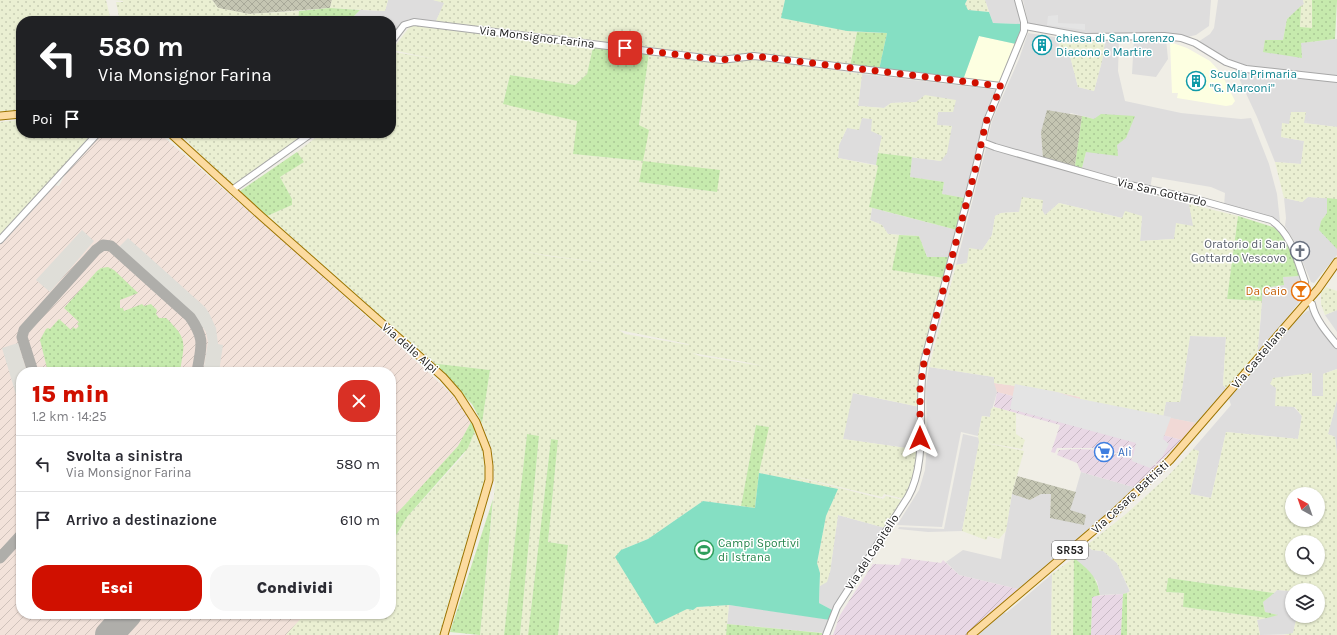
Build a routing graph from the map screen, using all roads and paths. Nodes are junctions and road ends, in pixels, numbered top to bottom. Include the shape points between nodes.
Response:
1 (1018, 0) edge
2 (1025, 26) junction
3 (396, 35) edge
4 (1337, 79) edge
5 (1001, 86) junction
6 (16, 114) edge
7 (0, 116) edge
8 (93, 138) edge
9 (175, 138) edge
10 (305, 138) edge
11 (982, 142) junction
12 (232, 190) junction
13 (0, 240) edge
14 (1337, 262) edge
15 (1306, 282) dead end
16 (1318, 289) junction
17 (1307, 301) junction
18 (1313, 310) junction
19 (1337, 345) edge
20 (1178, 451) joint
21 (444, 635) edge
22 (826, 635) edge
23 (971, 635) edge

1 - 2 street
2 - 4 street via 1080,37 1181,38 1195,43 1226,62 1246,69
2 - 5 street, Via del Capitello
3 - 5 street, Via Monsignor Farina via 404,25 414,22 721,60 754,56
5 - 11 street, Via del Capitello via 989,114
6 - 7 main road
8 - 13 street
9 - 12 main road, Via delle Alpi
10 - 12 street
11 - 15 street, Via San Gottardo via 995,148 1124,184 1200,200 1271,220 1280,226 1288,237
11 - 22 street, Via del Capitello via 923,368 918,469 912,489 840,602
12 - 21 main road, Via delle Alpi via 443,377 458,394 476,422 487,450 489,480
14 - 16 main road, Via Castellana / SR53
16 - 17 main road, Via Castellana / SR53
16 - 18 street
17 - 18 street via 1312,304
17 - 20 main road, Via Castellana / SR53
18 - 19 street
20 - 23 main road, Via Cesare Battisti / SR53 via 1113,514

